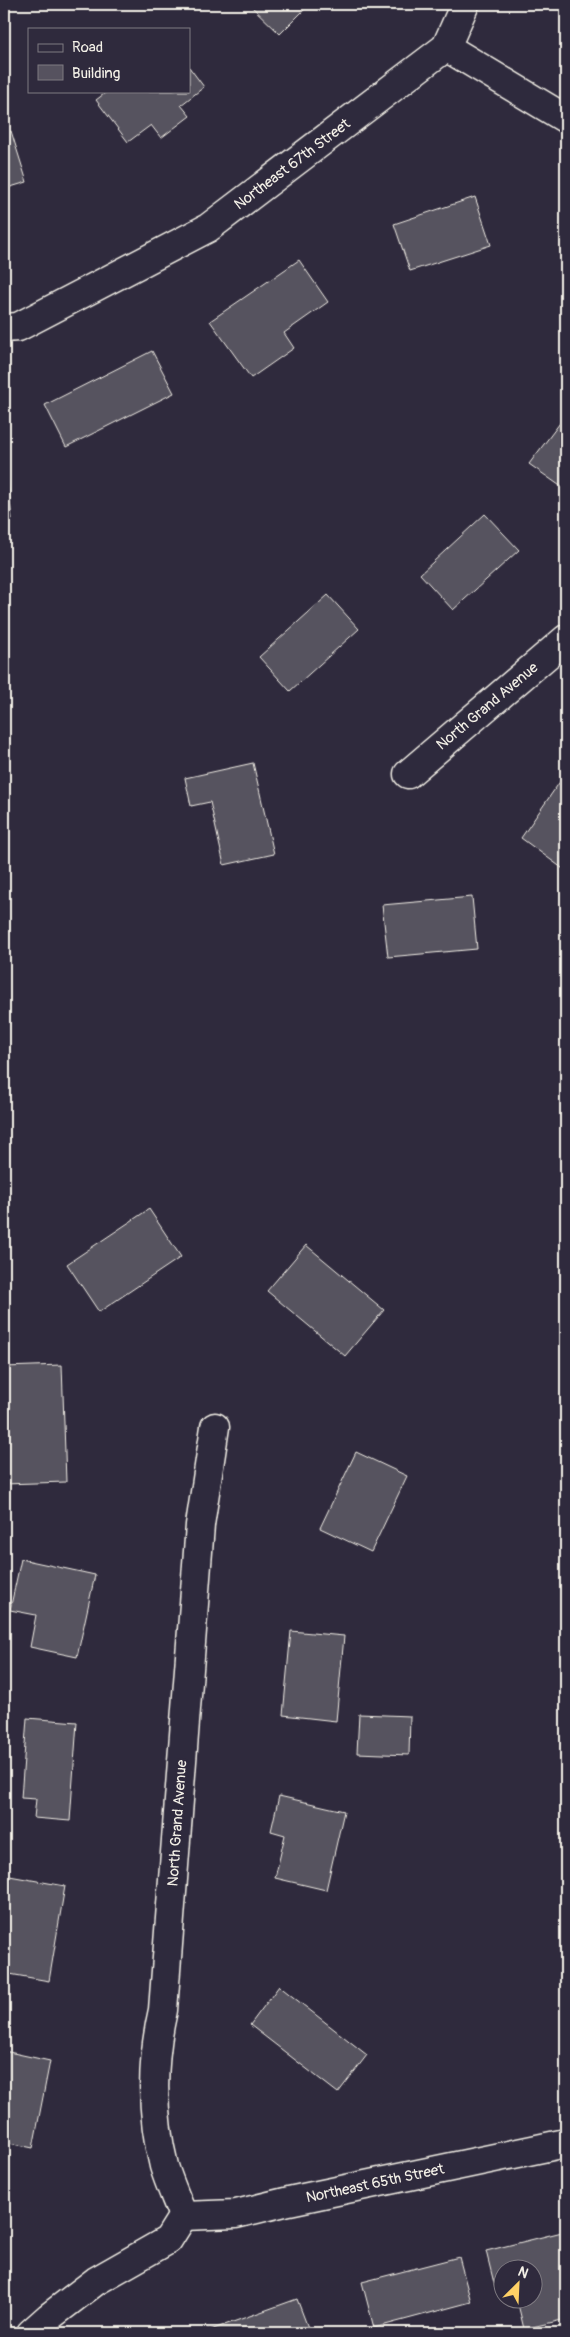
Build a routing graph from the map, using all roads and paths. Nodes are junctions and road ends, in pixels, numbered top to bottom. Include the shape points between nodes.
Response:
1 (465, 4) edge
2 (446, 47) junction
3 (566, 119) edge
4 (4, 328) edge
5 (566, 639) edge
6 (408, 774) dead end
7 (215, 1427) dead end
8 (566, 2143) edge
9 (183, 2216) junction
10 (31, 2333) edge

1 - 2 street
2 - 3 street
2 - 4 street, Northeast 67th Street via 208,228 18,327
5 - 6 street, North Grand Avenue
7 - 9 street, North Grand Avenue via 200,1525 163,2010 154,2063 155,2115 163,2158
8 - 9 street, Northeast 65th Street via 236,2214
9 - 10 street via 168,2240 96,2281

